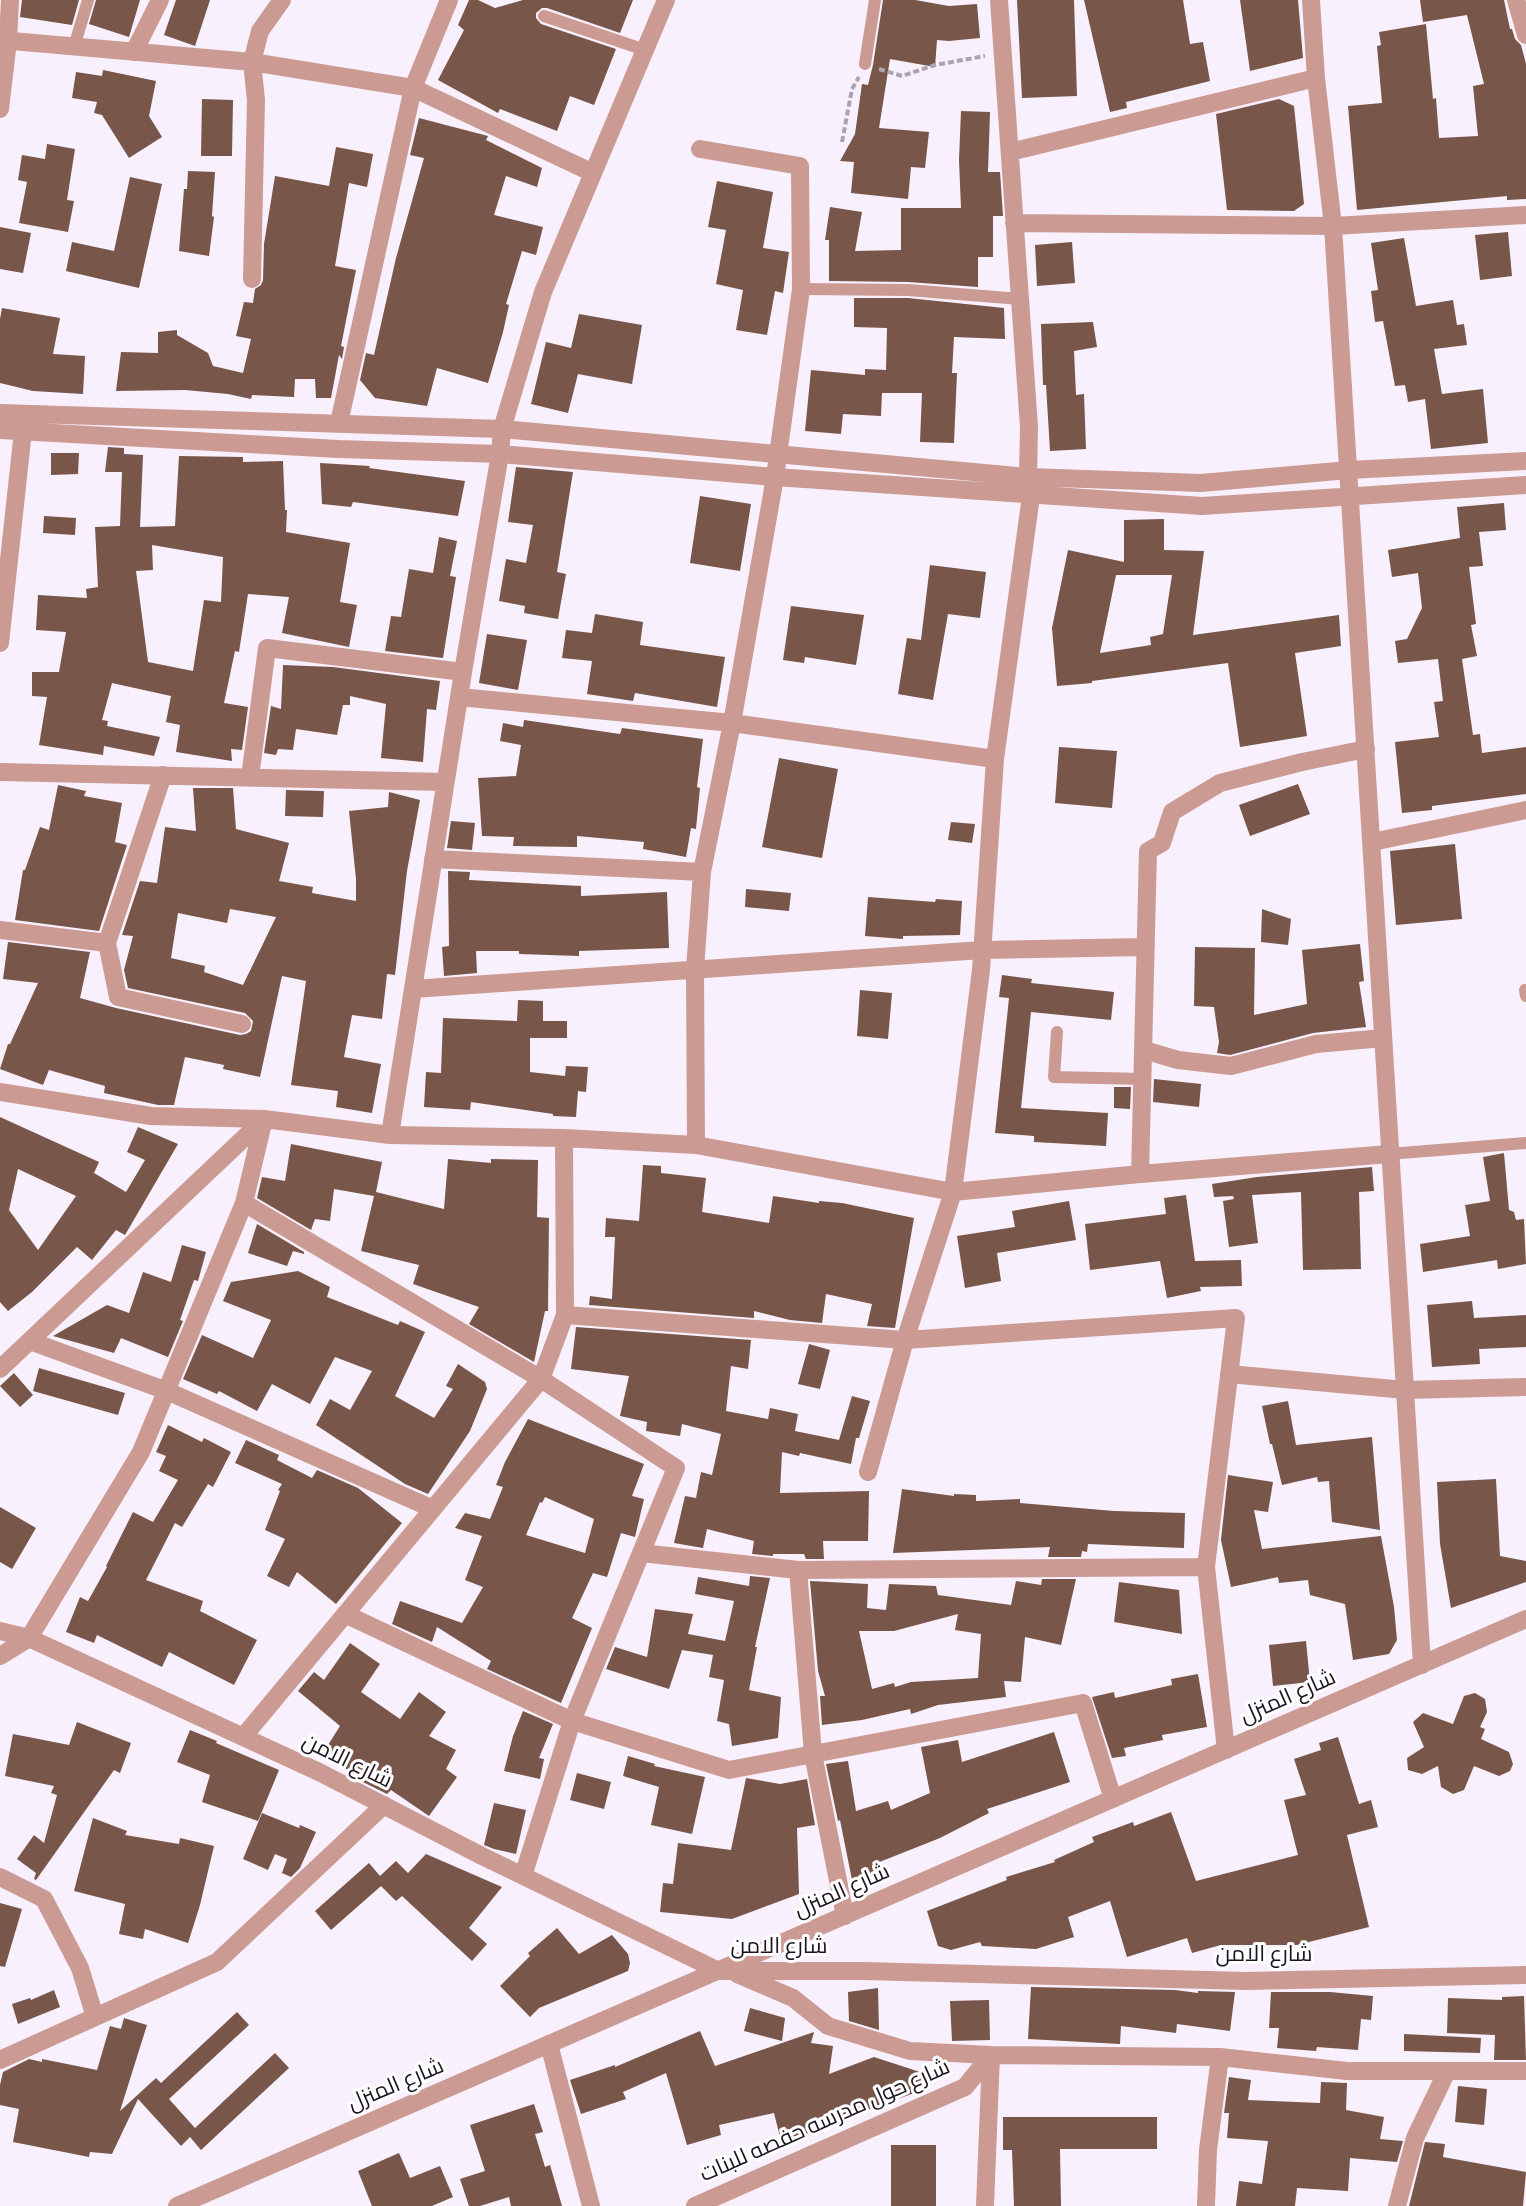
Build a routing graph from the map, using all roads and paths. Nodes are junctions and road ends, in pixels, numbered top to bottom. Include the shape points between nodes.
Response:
1 (10, 0) edge
2 (88, 0) edge
3 (160, 0) edge
4 (282, 0) edge
5 (448, 0) edge
6 (666, 0) edge
7 (875, 0) edge
8 (999, 0) edge
9 (1311, 0) edge
10 (1516, 0) edge
11 (544, 16) dead end
12 (1526, 34) edge
13 (4, 41) edge
14 (74, 47) junction
15 (645, 50) junction
16 (134, 52) junction
17 (1003, 52) junction
18 (252, 62) junction
19 (865, 64) junction
20 (1316, 78) junction
21 (413, 88) junction
22 (0, 109) edge
23 (842, 142) dead end
24 (700, 149) dead end
25 (1010, 152) junction
26 (593, 173) junction
27 (1526, 215) edge
28 (1014, 222) junction
29 (1333, 226) junction
30 (252, 279) dead end
31 (801, 289) junction
32 (1020, 299) junction
33 (0, 413) edge
34 (339, 423) junction
35 (501, 429) junction
36 (0, 430) edge
37 (23, 431) junction
38 (500, 454) junction
39 (777, 455) junction
40 (1526, 461) edge
41 (1349, 470) junction
42 (775, 477) junction
43 (1028, 477) junction
44 (1526, 485) edge
45 (1350, 495) junction
46 (1030, 496) junction
47 (0, 634) edge
48 (463, 672) junction
49 (459, 697) junction
50 (732, 723) junction
51 (1366, 749) junction
52 (995, 759) junction
53 (0, 772) edge
54 (163, 775) junction
55 (250, 777) junction
56 (445, 782) junction
57 (1526, 810) edge
58 (1372, 842) junction
59 (433, 859) junction
60 (702, 872) junction
61 (0, 930) edge
62 (107, 943) junction
63 (1146, 947) junction
64 (982, 951) junction
65 (695, 969) junction
66 (413, 988) junction
67 (242, 1024) dead end
68 (1057, 1032) dead end
69 (1383, 1038) junction
70 (1144, 1050) junction
71 (1144, 1079) junction
72 (0, 1092) edge
73 (264, 1119) junction
74 (390, 1135) junction
75 (564, 1138) junction
76 (1526, 1143) edge
77 (696, 1145) junction
78 (1389, 1154) junction
79 (1140, 1174) junction
80 (953, 1192) junction
81 (244, 1203) junction
82 (565, 1315) junction
83 (905, 1340) junction
84 (30, 1341) junction
85 (0, 1370) edge
86 (1229, 1374) junction
87 (541, 1379) junction
88 (1526, 1387) edge
89 (1405, 1390) junction
90 (167, 1391) junction
91 (868, 1472) dead end
92 (433, 1509) junction
93 (641, 1553) junction
94 (1206, 1568) junction
95 (798, 1570) junction
96 (345, 1614) junction
97 (1525, 1624) edge
98 (0, 1631) edge
99 (29, 1638) junction
100 (0, 1656) edge
101 (1422, 1665) junction
102 (572, 1721) junction
103 (243, 1737) junction
104 (1226, 1750) junction
105 (813, 1754) junction
106 (1113, 1799) junction
107 (384, 1805) junction
108 (523, 1876) junction
109 (0, 1877) edge
110 (845, 1916) junction
111 (725, 1971) junction
112 (1526, 1975) edge
113 (95, 2017) junction
114 (549, 2044) junction
115 (991, 2055) junction
116 (1220, 2057) junction
117 (0, 2060) edge
118 (1447, 2071) junction
119 (1526, 2071) edge
120 (177, 2206) edge
121 (591, 2206) edge
122 (695, 2206) edge
123 (985, 2206) edge
124 (1206, 2206) edge
125 (1397, 2206) edge

1 - 13 street
2 - 14 lane
3 - 16 street
4 - 18 street via 260,31
5 - 21 street
6 - 15 street
7 - 19 lane
8 - 17 street
9 - 20 street
10 - 12 street
11 - 15 lane
13 - 14 street
13 - 22 street
14 - 16 street
15 - 26 street
16 - 18 street
17 - 19 path via 935,65 902,76
17 - 25 street
18 - 21 street
18 - 30 street via 256,100
19 - 23 path via 852,89
20 - 25 street
20 - 29 street
21 - 26 street
21 - 34 street
24 - 31 street via 800,166
25 - 28 street
26 - 35 street via 543,292
27 - 29 street
28 - 29 street
28 - 32 street
29 - 41 street
31 - 32 lane via 908,290
31 - 39 street
32 - 43 street via 1029,427
33 - 34 street
34 - 35 street
35 - 38 street
35 - 39 street
36 - 37 street
37 - 38 street
37 - 47 street
38 - 42 street
38 - 48 street
39 - 42 street
39 - 43 street
40 - 41 street
41 - 43 street via 1201,483
41 - 45 street
42 - 46 street
42 - 50 street
43 - 46 street
44 - 45 street
45 - 46 street via 1202,506
45 - 51 street
46 - 52 street
48 - 49 street
48 - 55 street via 267,648
49 - 50 street
49 - 56 street
50 - 52 street
50 - 60 street
51 - 58 street
51 - 63 street via 1220,783 1172,812 1162,843 1148,851
52 - 64 street
53 - 54 street
54 - 55 street
54 - 62 street
55 - 56 street
56 - 59 street
57 - 58 street
58 - 69 street
59 - 60 street
59 - 66 street
60 - 65 street
61 - 62 street
62 - 67 street via 118,997
63 - 64 street
63 - 70 street
64 - 65 street
64 - 80 street
65 - 66 street
65 - 77 street
66 - 74 street
68 - 71 lane via 1054,1077
69 - 70 street via 1316,1044 1231,1066 1178,1060
69 - 78 street
70 - 71 street
71 - 79 street
72 - 73 street via 151,1116
73 - 74 street
73 - 81 street
73 - 84 street
74 - 75 street
75 - 77 street
75 - 82 street
76 - 78 lane
77 - 80 street
78 - 79 street
78 - 89 street
79 - 80 street
80 - 83 street
81 - 87 street
81 - 90 street
82 - 83 street
82 - 87 street
83 - 86 street via 1236,1318
83 - 91 street
84 - 85 street
84 - 90 street
86 - 89 street
86 - 94 street
87 - 92 street
87 - 93 street via 676,1468
88 - 89 street
89 - 101 street
90 - 92 street
90 - 99 street via 141,1452
92 - 96 street
93 - 95 street
93 - 102 street
94 - 95 street
94 - 104 street
95 - 105 street
96 - 102 street
96 - 103 street
97 - 101 street, شارع المنزل
98 - 99 street, شارع الامن
99 - 100 street
99 - 103 street, شارع الامن
101 - 104 street, شارع المنزل
102 - 105 street via 729,1770
102 - 108 street
103 - 107 street, شارع الامن
104 - 106 street, شارع المنزل
105 - 106 street via 1083,1703
105 - 110 street
106 - 110 street, شارع المنزل
107 - 108 street, شارع الامن
107 - 113 street via 217,1962
108 - 111 street, شارع الامن
109 - 113 street via 44,1899 80,1968
110 - 111 street, شارع المنزل
111 - 112 street, شارع الامن via 1246,1981
111 - 114 street, شارع المنزل
111 - 115 street via 793,1998 828,2026 910,2051
113 - 117 street
114 - 120 street, شارع المنزل
114 - 121 street
115 - 116 street
115 - 122 street, شارع حول مدرسه حفصه للبنات via 965,2087
115 - 123 street
116 - 118 street via 1347,2071
116 - 124 street via 1208,2150
118 - 119 street
118 - 125 street via 1414,2138

